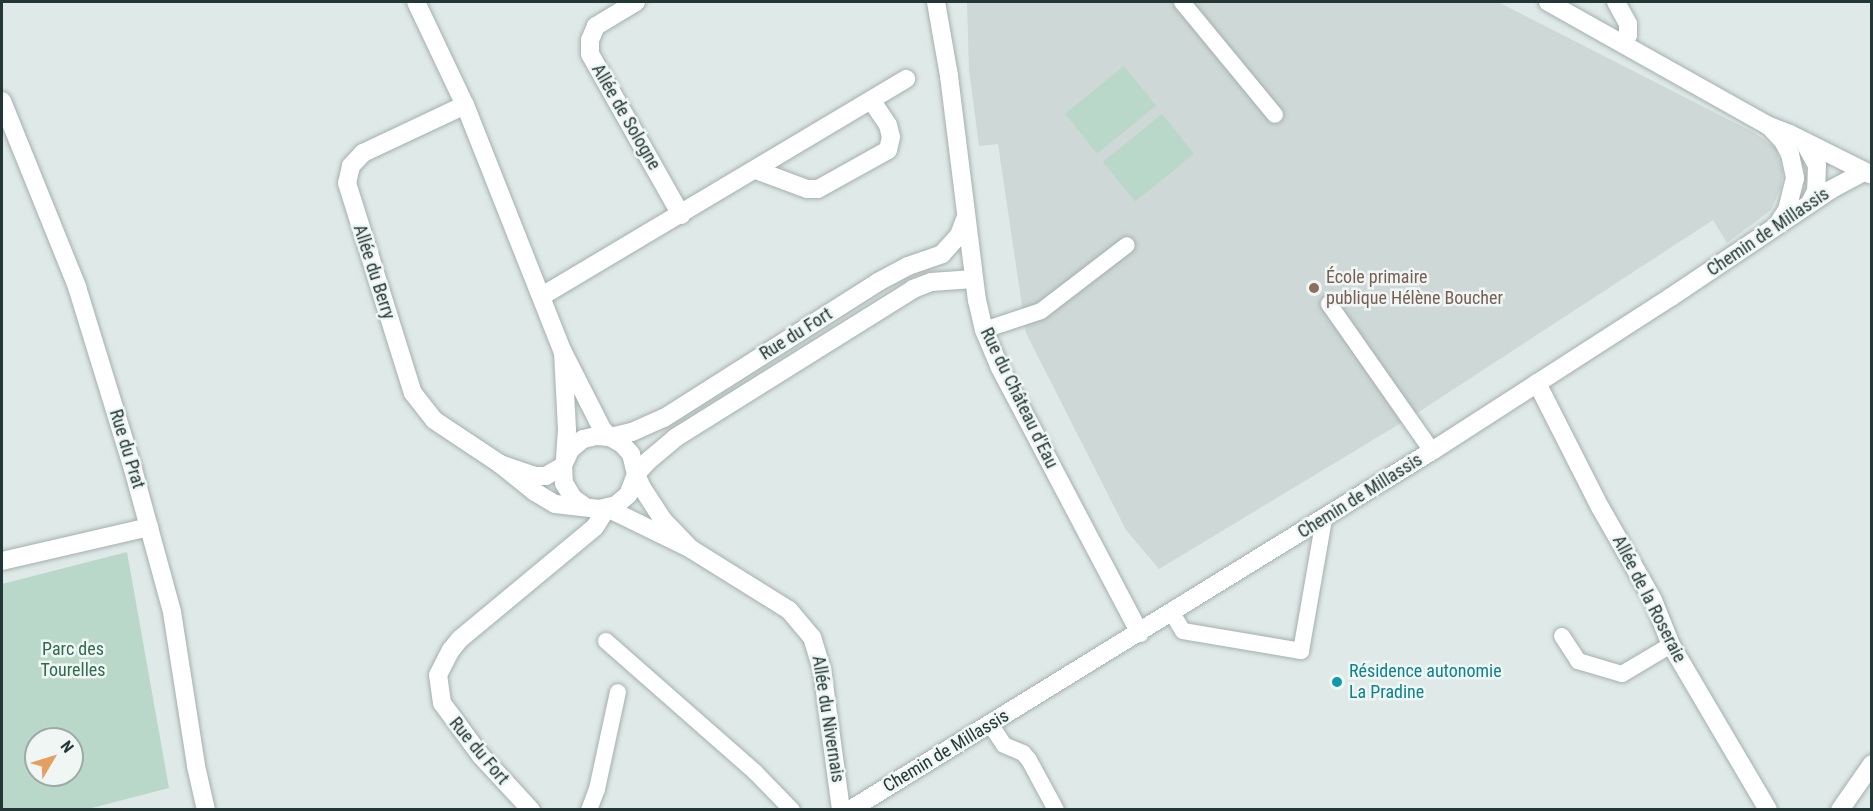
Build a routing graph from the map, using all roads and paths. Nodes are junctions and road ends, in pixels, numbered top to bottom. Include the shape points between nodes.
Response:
1 (416, 2) edge
2 (636, 2) edge
3 (936, 2) edge
4 (1182, 2) edge
5 (1548, 2) edge
6 (1616, 2) edge
7 (1624, 43) junction
8 (906, 79) dead end
9 (871, 100) junction
10 (2, 101) edge
11 (465, 105) junction
12 (1275, 115) dead end
13 (1769, 126) junction
14 (1804, 142) junction
15 (756, 170) junction
16 (1868, 173) edge
17 (1810, 203) junction
18 (681, 215) junction
19 (967, 215) junction
20 (1776, 227) junction
21 (1127, 245) dead end
22 (974, 279) junction
23 (542, 296) junction
24 (1329, 304) dead end
25 (984, 330) junction
26 (563, 352) junction
27 (1537, 383) junction
28 (610, 437) junction
29 (1432, 451) junction
30 (564, 462) junction
31 (500, 464) junction
32 (636, 474) junction
33 (583, 505) junction
34 (608, 508) junction
35 (1324, 519) junction
36 (149, 527) junction
37 (691, 549) junction
38 (2, 561) edge
39 (1172, 613) junction
40 (1140, 633) junction
41 (1562, 636) dead end
42 (606, 641) dead end
43 (1671, 645) junction
44 (618, 692) dead end
45 (990, 724) junction
46 (1872, 764) edge
47 (1866, 785) edge
48 (206, 810) edge
49 (531, 810) edge
50 (590, 810) edge
51 (792, 810) edge
52 (841, 810) edge
53 (850, 810) edge
54 (1056, 810) edge
55 (1768, 810) edge
56 (1840, 810) edge

1 - 11 street
2 - 18 street, Allée de Sologne via 596,26 590,54
3 - 19 street, Rue du Château d'Eau
4 - 12 lane
5 - 7 street
6 - 7 street via 1628,24
7 - 13 street
8 - 9 street
9 - 15 street
9 - 15 street via 888,125 888,150 818,189 807,189
10 - 36 street, Rue du Prat via 77,287
11 - 23 street
11 - 31 street, Allée du Berry via 363,153 351,166 347,183 413,393 434,420
13 - 14 street
13 - 20 street via 1790,154 1795,178 1787,210
14 - 16 street
14 - 17 street via 1816,165 1816,191
15 - 18 street
16 - 17 street, Chemin de Millassis via 1851,177
17 - 20 street, Chemin de Millassis
18 - 23 street
19 - 22 street, Rue du Château d'Eau
19 - 28 street, Rue du Fort via 955,241 936,258 908,266 878,282 664,418
20 - 27 street, Chemin de Millassis
21 - 25 lane via 1041,311
22 - 25 street, Rue du Château d'Eau
22 - 32 street, Rue du Fort via 931,282 913,288 675,438
23 - 26 street
24 - 29 lane
25 - 40 street, Rue du Château d'Eau
26 - 28 street via 596,419
26 - 30 street via 567,430
27 - 29 street, Chemin de Millassis
27 - 43 street, Allée de la Roseraie via 1653,600
28 - 30 street via 583,439
28 - 32 street via 631,454
29 - 35 street, Chemin de Millassis
30 - 31 street, Allée du Berry via 546,476
30 - 33 street via 562,475 568,491
31 - 33 street, Allée du Berry via 555,504
32 - 34 street via 628,495
32 - 37 street, Allée du Nivernais via 663,520
33 - 34 street
34 - 37 street, Allée du Nivernais
34 - 49 street, Rue du Fort via 595,527 460,639 440,667 438,686 448,714
35 - 39 street, Chemin de Millassis
35 - 39 lane via 1301,651 1183,631
36 - 38 street
36 - 48 street, Rue du Prat via 172,612
37 - 52 street, Allée du Nivernais via 789,610 812,637 822,669
39 - 40 street, Chemin de Millassis
40 - 45 street, Chemin de Millassis
41 - 43 lane via 1578,662 1622,674
42 - 51 lane via 755,772
43 - 55 street, Allée de la Roseraie
44 - 50 lane
45 - 53 street, Chemin de Millassis
45 - 54 lane via 1004,745 1029,760
46 - 47 street
47 - 56 street

